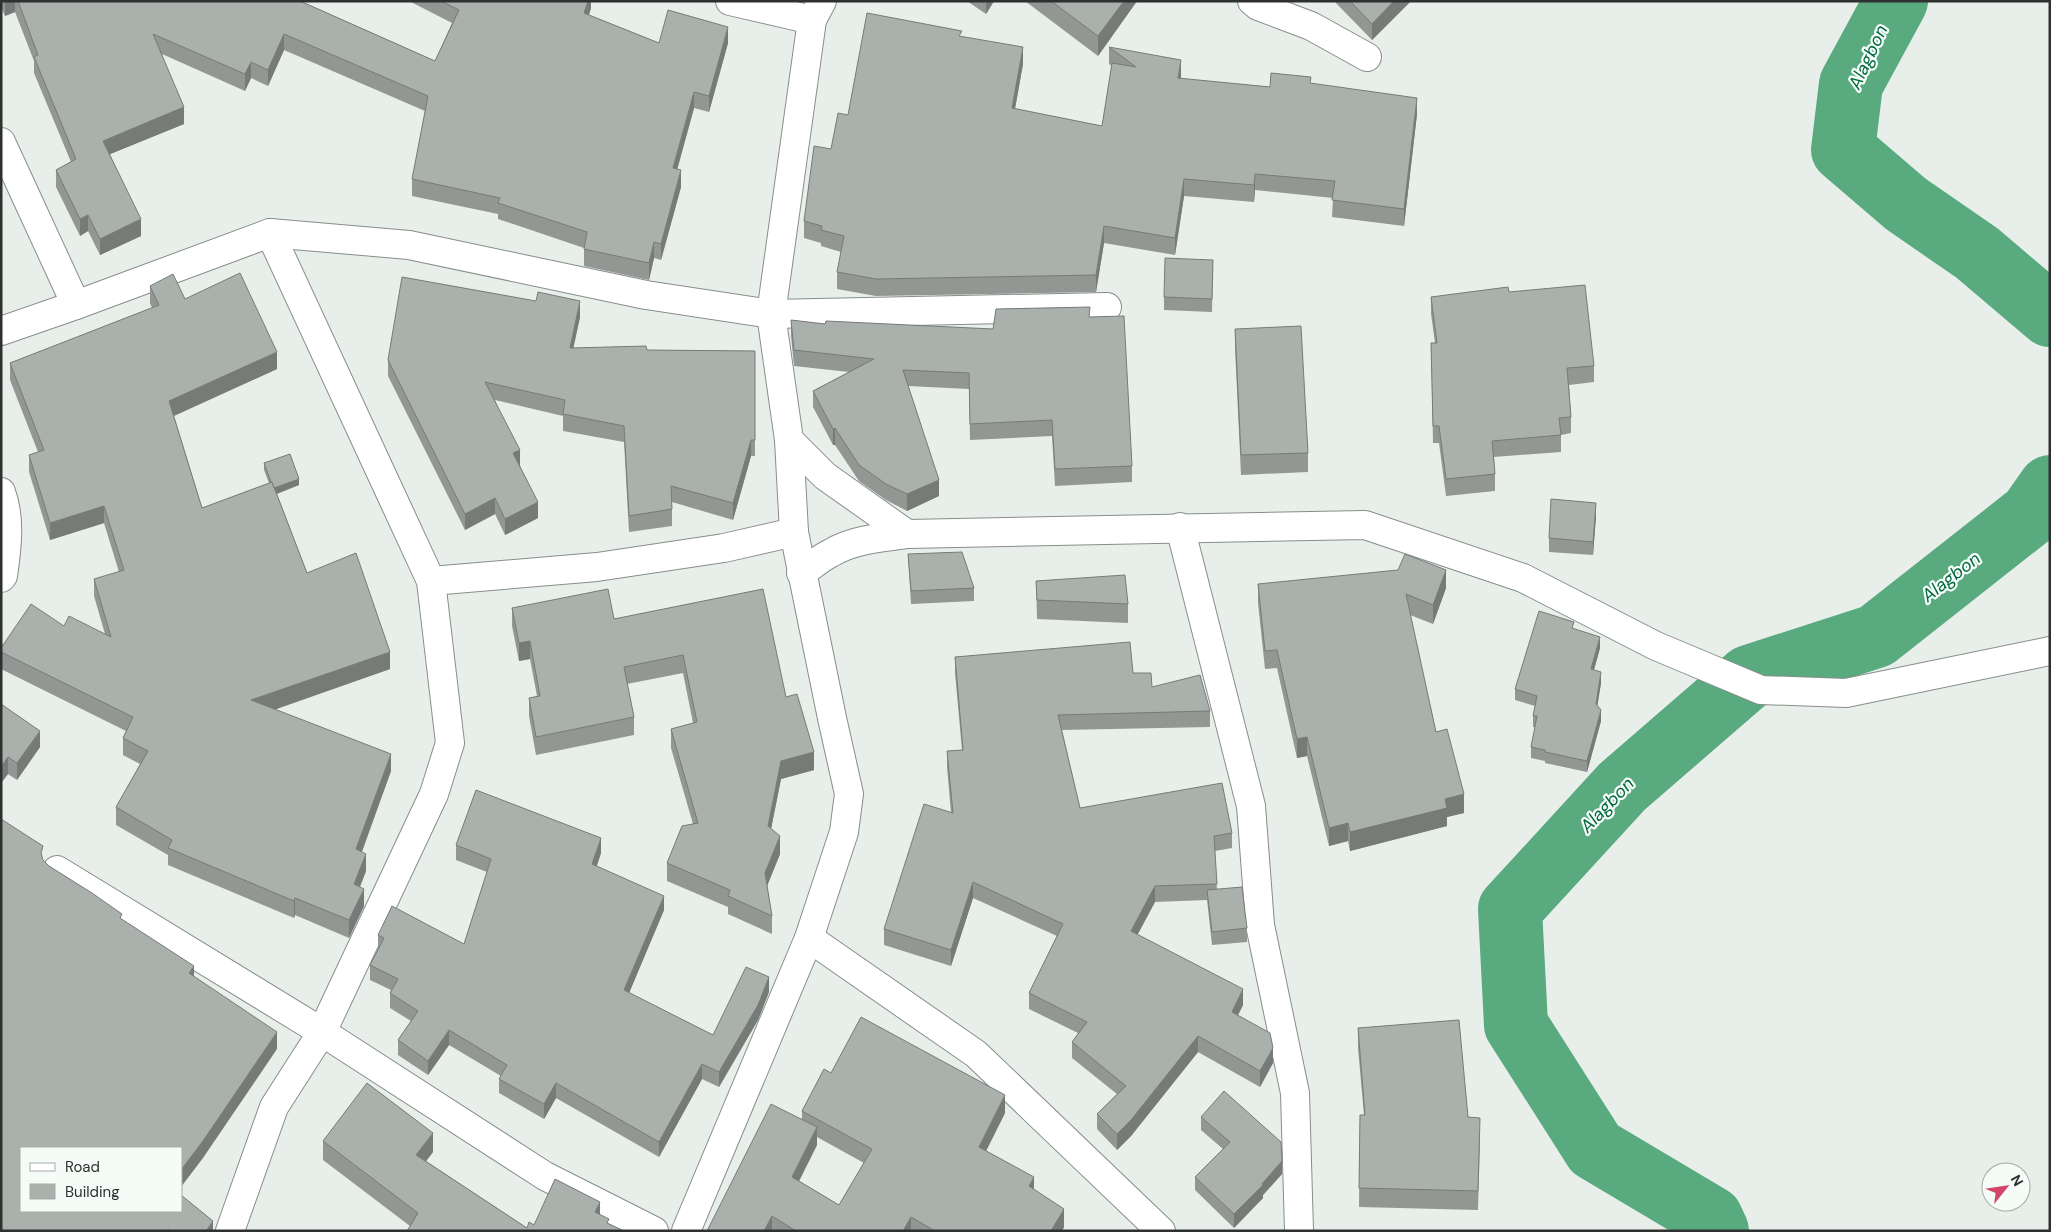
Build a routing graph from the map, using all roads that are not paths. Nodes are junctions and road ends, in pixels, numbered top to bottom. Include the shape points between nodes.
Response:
1 (730, 1) edge
2 (1252, 1) edge
3 (817, 10) edge
4 (1367, 57) dead end
5 (1, 142) edge
6 (270, 233) junction
7 (76, 305) junction
8 (1107, 307) dead end
9 (771, 314) junction
10 (1, 331) edge
11 (789, 440) junction
12 (1, 492) edge
13 (1180, 527) junction
14 (794, 532) junction
15 (908, 534) junction
16 (801, 573) junction
17 (1, 578) edge
18 (431, 581) junction
19 (2050, 651) edge
20 (58, 870) edge
21 (809, 938) junction
22 (322, 1032) junction
23 (230, 1231) edge
24 (654, 1231) edge
25 (686, 1231) edge
26 (1161, 1231) edge
27 (1299, 1231) edge

1 - 3 street
2 - 4 street via 1311,26
3 - 9 street
5 - 7 street
6 - 7 street
6 - 9 street via 409,245 646,295
6 - 18 street
7 - 10 street
8 - 9 street
9 - 11 street
11 - 14 street
11 - 15 street via 825,476
12 - 17 street via 8,537
13 - 15 street
13 - 19 street via 1365,524 1524,578 1656,646 1761,690 1846,693
13 - 27 street via 1251,806 1260,925 1295,1093
14 - 16 street
14 - 18 street via 724,548 598,567
15 - 16 street via 847,546 831,552
16 - 21 street via 849,794 844,832
18 - 22 street via 450,743 434,794
20 - 22 street
21 - 25 street
21 - 26 street via 976,1054
22 - 23 street via 274,1107
22 - 24 street via 545,1176

